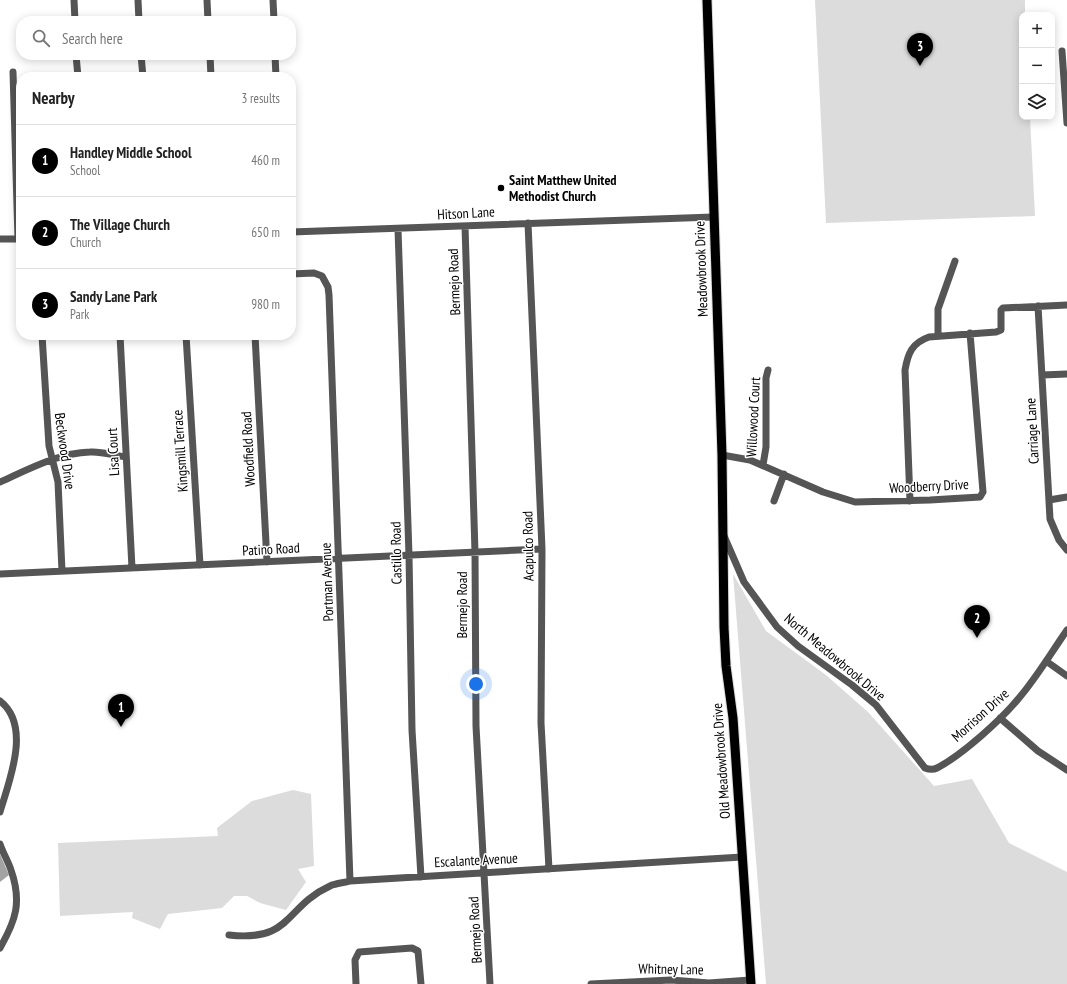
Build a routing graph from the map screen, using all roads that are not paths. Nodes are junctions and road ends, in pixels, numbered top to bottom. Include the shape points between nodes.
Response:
1 (74, 0) edge
2 (138, 0) edge
3 (207, 0) edge
4 (273, 0) edge
5 (707, 0) edge
6 (75, 16) edge
7 (139, 16) edge
8 (208, 16) edge
9 (274, 16) edge
10 (1062, 51) dead end
11 (76, 60) edge
12 (141, 60) edge
13 (210, 60) edge
14 (275, 60) edge
15 (13, 72) dead end
16 (78, 72) edge
17 (142, 72) edge
18 (211, 72) edge
19 (276, 72) edge
20 (1067, 123) edge
21 (16, 156) edge
22 (713, 217) junction
23 (528, 223) junction
24 (465, 226) junction
25 (398, 229) junction
26 (296, 232) edge
27 (0, 239) edge
28 (16, 239) edge
29 (955, 261) dead end
30 (296, 274) edge
31 (1067, 305) edge
32 (1038, 306) junction
33 (970, 334) junction
34 (938, 336) junction
35 (42, 340) edge
36 (120, 340) edge
37 (186, 340) edge
38 (255, 340) edge
39 (768, 370) dead end
40 (1067, 374) edge
41 (1042, 375) junction
42 (722, 455) junction
43 (126, 457) junction
44 (52, 459) junction
45 (764, 464) junction
46 (784, 474) junction
47 (0, 482) edge
48 (1067, 496) edge
49 (1049, 500) junction
50 (774, 501) dead end
51 (910, 501) junction
52 (724, 536) junction
53 (542, 549) junction
54 (1067, 550) edge
55 (475, 552) junction
56 (409, 555) junction
57 (339, 558) junction
58 (267, 562) junction
59 (200, 565) junction
60 (132, 568) junction
61 (62, 571) junction
62 (0, 574) edge
63 (1067, 630) edge
64 (1046, 661) junction
65 (1067, 676) edge
66 (0, 702) edge
67 (1000, 718) junction
68 (929, 770) joint
69 (1067, 770) edge
70 (0, 812) edge
71 (0, 844) edge
72 (742, 857) junction
73 (549, 869) junction
74 (485, 873) junction
75 (421, 877) junction
76 (350, 881) junction
77 (230, 935) dead end
78 (0, 948) edge
79 (750, 982) edge
80 (356, 984) edge
81 (421, 984) edge
82 (490, 984) edge
83 (591, 984) edge

1 - 6 street
2 - 7 street
3 - 8 street
4 - 9 street
5 - 22 main road, Meadowbrook Drive
10 - 20 street
11 - 16 street
12 - 17 street
13 - 18 street
14 - 19 street
15 - 21 street
22 - 23 street, Hitson Lane
22 - 42 main road, Meadowbrook Drive
23 - 24 street, Hitson Lane
23 - 53 street, Acapulco Road
24 - 25 street, Hitson Lane
24 - 55 street, Bermejo Road
25 - 26 street, Hitson Lane
25 - 56 street, Castillo Road
27 - 28 street
29 - 34 street via 938,309
30 - 57 street, Portman Avenue via 319,274 326,282 329,295
31 - 32 street
32 - 33 street via 1004,308 1001,310 1001,330
32 - 41 street, Carriage Lane
33 - 34 street
33 - 51 street, Woodberry Drive via 983,492 980,497
34 - 51 street via 917,342 910,352 905,370
35 - 44 street, Beckwood Drive
36 - 43 street, Lisa Court
37 - 59 street, Kingsmill Terrace
38 - 58 street, Woodfield Road
39 - 45 street, Willowood Court
40 - 41 street
41 - 49 street, Carriage Lane
42 - 45 street, Woodberry Drive
42 - 52 main road, Meadowbrook Drive
43 - 44 street via 90,452
43 - 60 street, Lisa Court
44 - 47 street
44 - 61 street, Beckwood Drive via 58,482
45 - 46 street, Woodberry Drive
46 - 50 street
46 - 51 street, Woodberry Drive via 845,500
48 - 49 street
49 - 54 street, Carriage Lane via 1050,519 1059,540
52 - 68 street, North Meadowbrook Drive via 744,582 777,627 876,706
52 - 72 main road, Old Meadowbrook Drive via 726,666 733,718
53 - 55 street, Patino Road
53 - 73 street, Acapulco Road via 541,723
55 - 56 street, Patino Road
55 - 74 street, Bermejo Road via 476,726
56 - 57 street, Patino Road
56 - 75 street, Castillo Road via 412,730
57 - 58 street, Patino Road
57 - 76 street, Portman Avenue
58 - 59 street, Patino Road
59 - 60 street, Patino Road
60 - 61 street, Patino Road
61 - 62 street, Patino Road
63 - 64 street, Morrison Drive
64 - 65 street
64 - 67 street, Morrison Drive via 1020,698
66 - 70 street via 11,712 14,722 16,758
67 - 68 street, Morrison Drive via 958,753 936,769
67 - 69 street via 1038,751
71 - 78 street via 15,882 17,904 15,920
72 - 73 street, Escalante Avenue
72 - 79 main road, Old Meadowbrook Drive
73 - 74 street, Escalante Avenue
74 - 75 street, Escalante Avenue
74 - 82 street, Bermejo Road
75 - 76 street, Escalante Avenue
76 - 77 street, Escalante Avenue via 331,885 318,892 285,924 272,932 246,937
79 - 83 street, Whitney Lane via 709,983 671,980
80 - 81 street via 355,960 358,952 412,948 418,950

